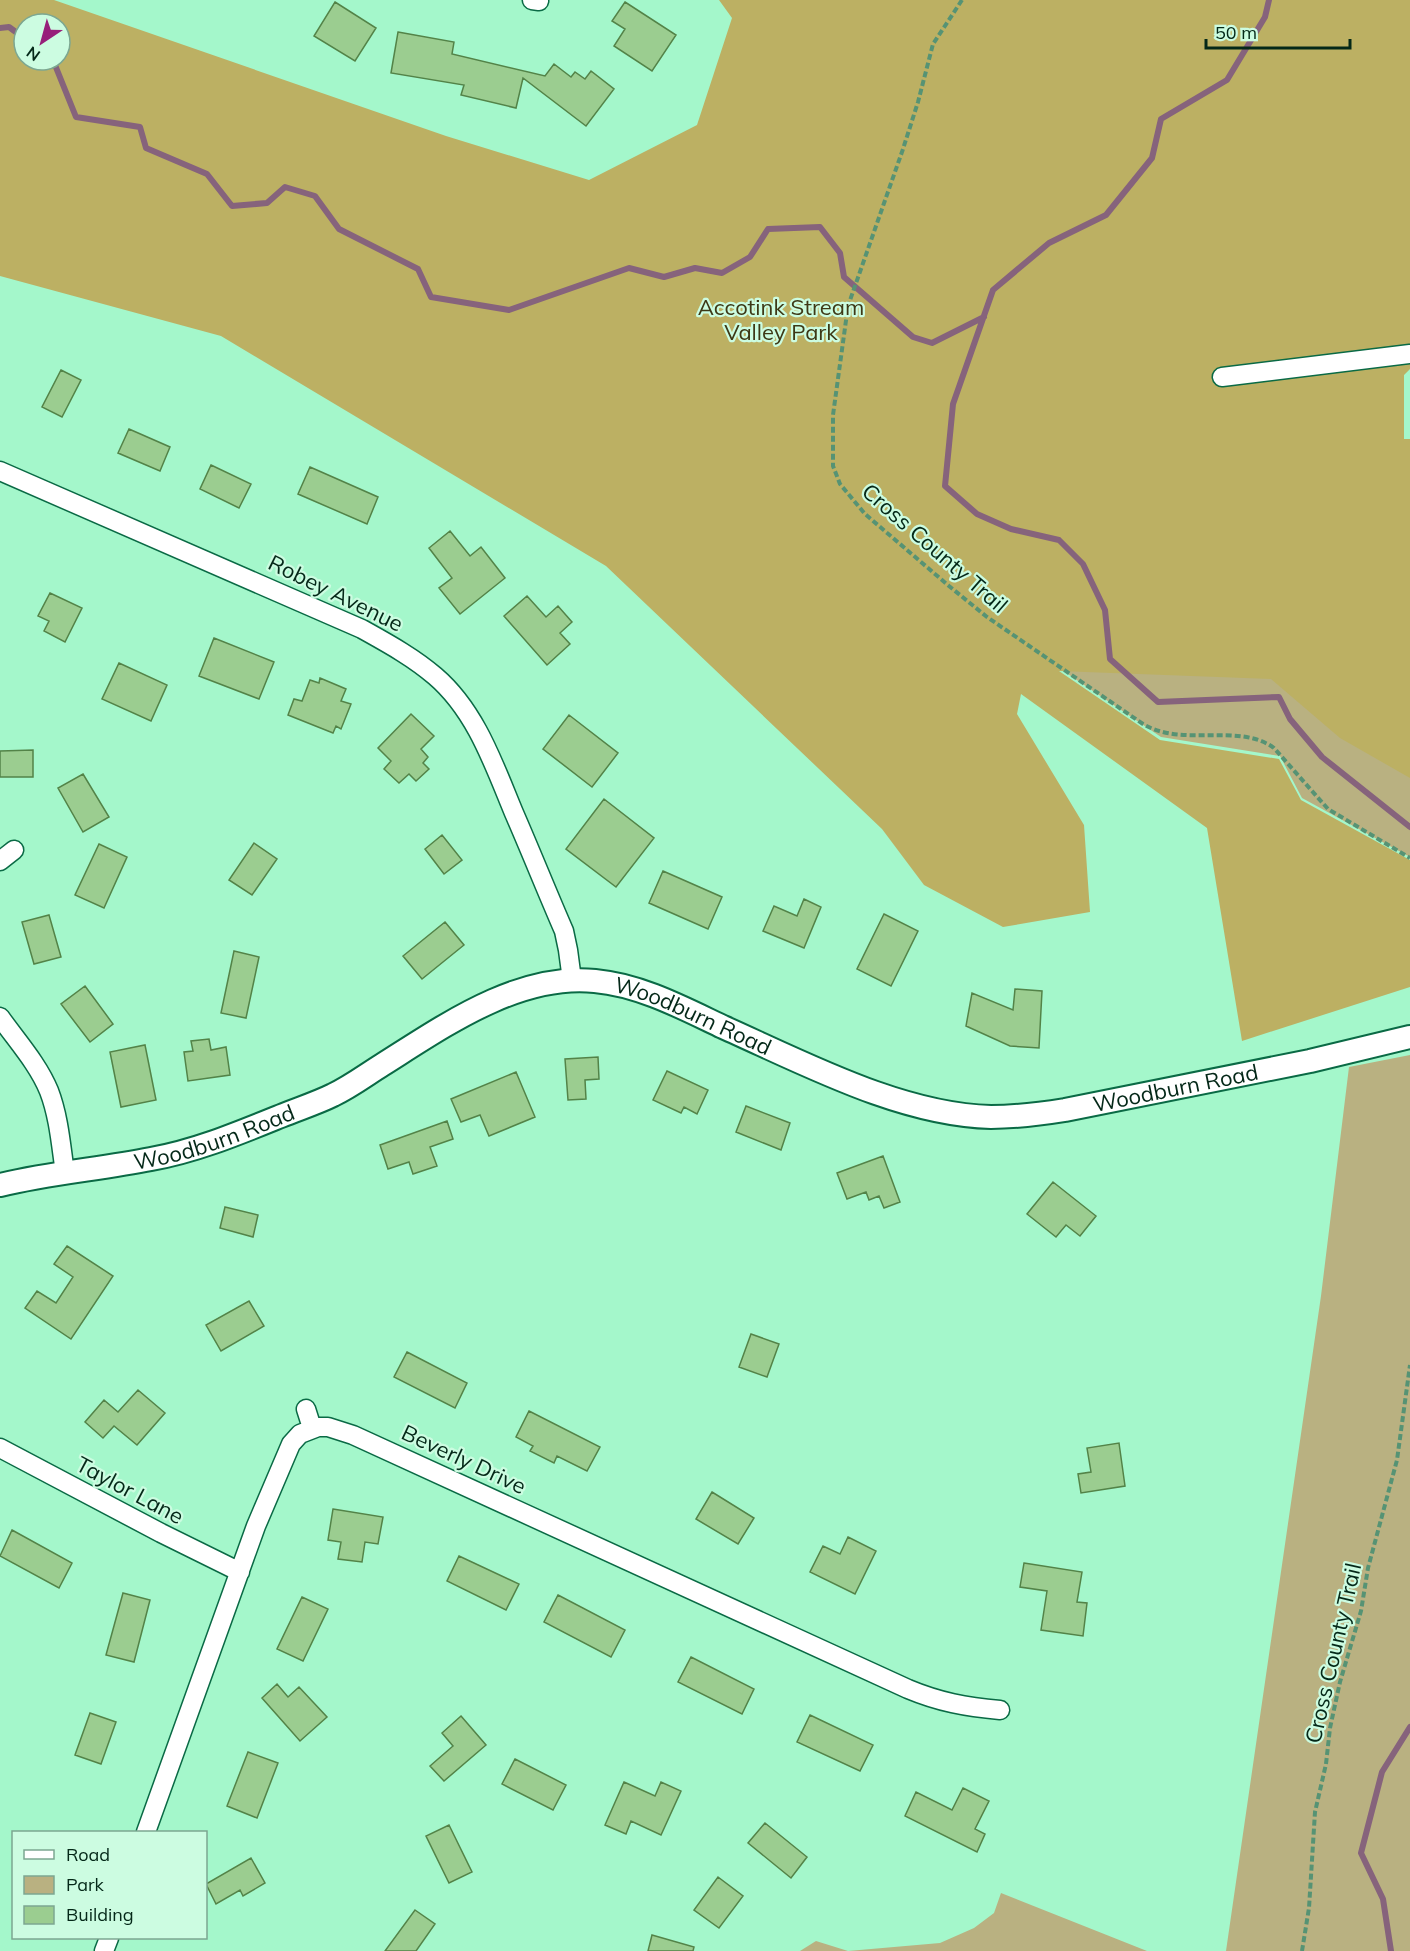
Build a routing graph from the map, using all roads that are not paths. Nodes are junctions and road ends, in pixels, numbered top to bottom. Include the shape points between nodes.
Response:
1 (532, 0) edge
2 (539, 1) edge
3 (1410, 354) edge
4 (1222, 377) dead end
5 (0, 471) edge
6 (572, 980) junction
7 (0, 1017) edge
8 (1410, 1037) edge
9 (65, 1173) junction
10 (0, 1185) edge
11 (306, 1409) dead end
12 (312, 1428) junction
13 (0, 1448) edge
14 (240, 1572) junction
15 (999, 1710) dead end
16 (147, 1831) edge

1 - 2 street
3 - 4 street
5 - 6 street, Robey Avenue via 362,629 435,676 471,718 489,753 564,931
6 - 8 street, Woodburn Road via 617,984 657,998 823,1072 892,1098 988,1117 1065,1110
6 - 9 street, Woodburn Road via 510,994 400,1053 334,1094 226,1138 152,1159
7 - 9 street via 38,1069 49,1092
9 - 10 street, Woodburn Road
11 - 12 street
12 - 14 street via 291,1444
12 - 15 street, Beverly Drive via 328,1427 400,1455 934,1700
13 - 14 street, Taylor Lane
14 - 16 street

